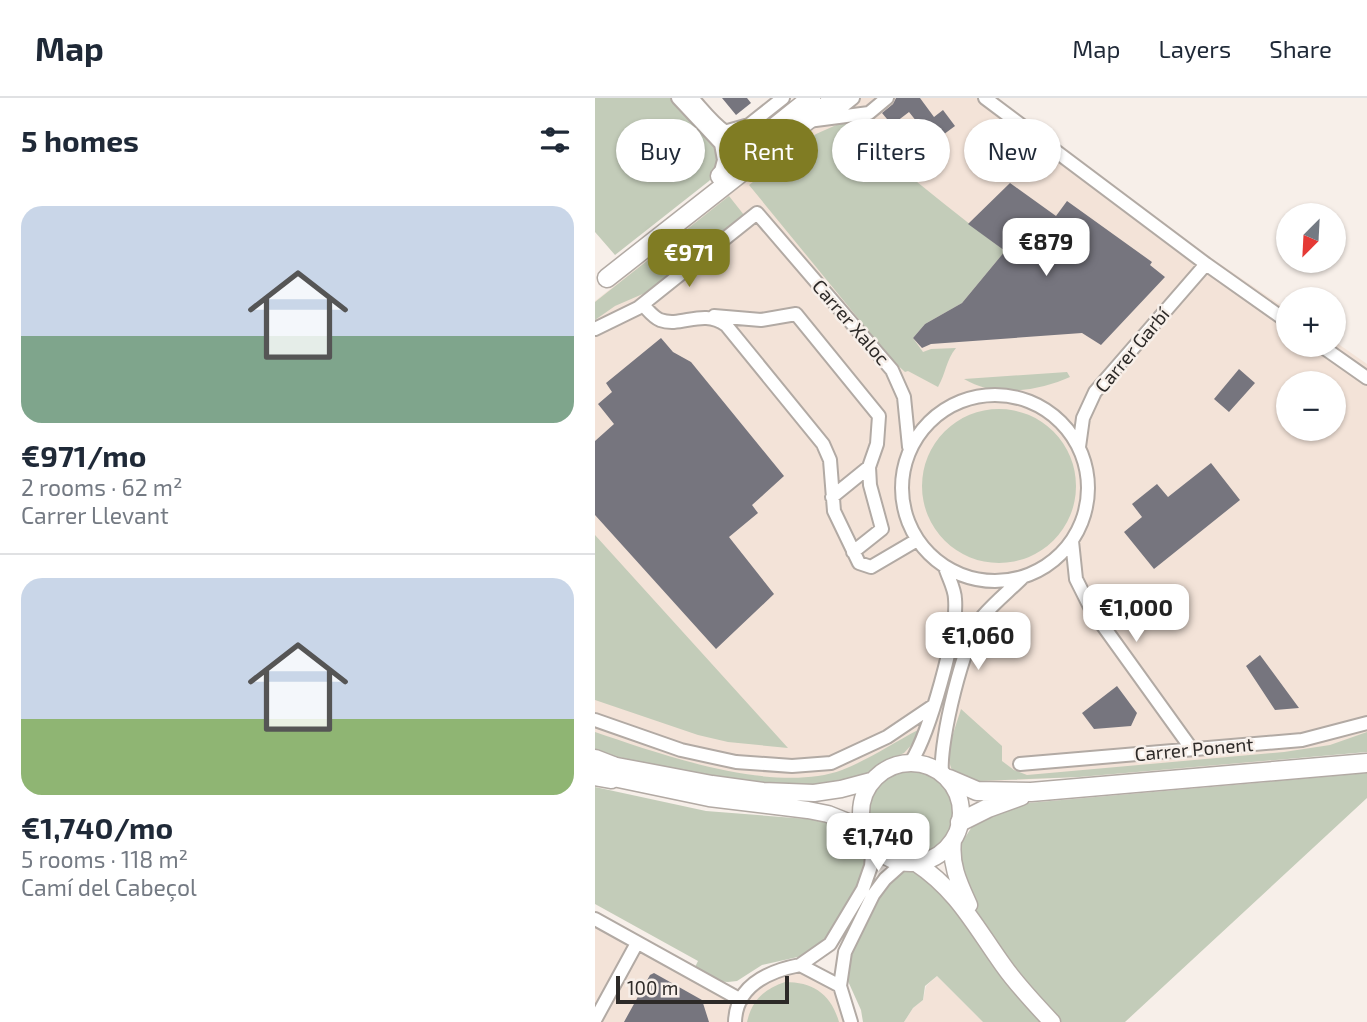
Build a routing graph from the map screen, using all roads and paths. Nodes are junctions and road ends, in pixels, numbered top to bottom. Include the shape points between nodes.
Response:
1 (678, 98) edge
2 (692, 98) edge
3 (783, 98) edge
4 (811, 98) edge
5 (836, 98) edge
6 (853, 98) edge
7 (887, 98) edge
8 (985, 98) edge
9 (828, 118) junction
10 (757, 119) edge
11 (785, 119) edge
12 (810, 119) edge
13 (818, 119) edge
14 (719, 127) edge
15 (719, 143) edge
16 (719, 177) edge
17 (729, 182) edge
18 (1206, 264) junction
19 (601, 283) edge
20 (643, 305) junction
21 (1276, 314) edge
22 (703, 317) junction
23 (595, 329) edge
24 (1337, 357) edge
25 (1367, 378) edge
26 (909, 447) junction
27 (1079, 447) junction
28 (869, 467) junction
29 (832, 497) junction
30 (916, 540) junction
31 (1072, 541) junction
32 (853, 552) junction
33 (945, 568) junction
34 (1023, 578) junction
35 (933, 706) junction
36 (595, 720) edge
37 (1367, 723) edge
38 (1191, 748) junction
39 (595, 760) edge
40 (911, 762) junction
41 (1020, 764) dead end
42 (1367, 764) edge
43 (603, 774) edge
44 (945, 776) junction
45 (871, 781) junction
46 (1031, 792) junction
47 (960, 822) junction
48 (863, 828) junction
49 (953, 840) junction
50 (873, 845) junction
51 (910, 863) junction
52 (595, 919) edge
53 (977, 923) junction
54 (637, 943) junction
55 (800, 965) junction
56 (840, 986) junction
57 (741, 1000) junction
58 (595, 1020) edge
59 (735, 1022) edge
60 (851, 1022) edge
61 (1052, 1022) edge

1 - 15 street
2 - 14 street
3 - 10 street
4 - 11 highway
5 - 12 highway
6 - 9 street
7 - 9 street via 870,113
8 - 18 street
9 - 13 street
16 - 19 highway via 648,234
17 - 19 highway
18 - 21 street
18 - 27 street, Carrer Garbí via 1095,392 1083,418
20 - 22 street via 663,321
20 - 23 street
20 - 26 street, Carrer Xaloc via 757,213 892,370 904,397
22 - 28 street via 761,320 796,314 879,416
22 - 29 street via 726,325 823,444 830,460
24 - 25 street
26 - 27 street via 927,422 951,404 979,395 1009,395 1038,404 1062,423
26 - 30 street via 901,478 903,511
27 - 31 street via 1088,495
28 - 29 street
28 - 32 street via 882,529
29 - 32 street
30 - 32 street via 871,567 859,563
30 - 33 street
31 - 34 street via 1051,564
31 - 38 street via 1076,579 1091,609
33 - 34 street via 996,582
33 - 35 street via 955,598 950,641
34 - 44 street via 982,617 967,645 944,739
35 - 36 street via 887,737 831,763 792,766 736,762 681,750
35 - 40 street via 924,739
37 - 38 street, Carrer Ponent via 1302,740
38 - 41 street, Carrer Ponent
39 - 43 highway
40 - 44 main road
40 - 45 main road via 889,768
42 - 46 highway
43 - 45 main road via 795,793
43 - 48 main road via 709,798 809,810
44 - 46 highway via 977,791
44 - 47 main road via 959,800
45 - 48 main road via 860,811
46 - 47 highway
47 - 49 main road
48 - 50 main road
49 - 51 main road via 931,859
49 - 53 main road via 954,870
50 - 51 main road via 888,857
50 - 55 street via 868,879 843,922 829,944
51 - 53 main road via 942,883
51 - 56 street via 885,879 873,895 845,952
52 - 54 street
53 - 61 main road via 1003,965
54 - 57 street
54 - 58 street
55 - 56 street
55 - 57 street via 765,975
56 - 60 street
57 - 59 street

